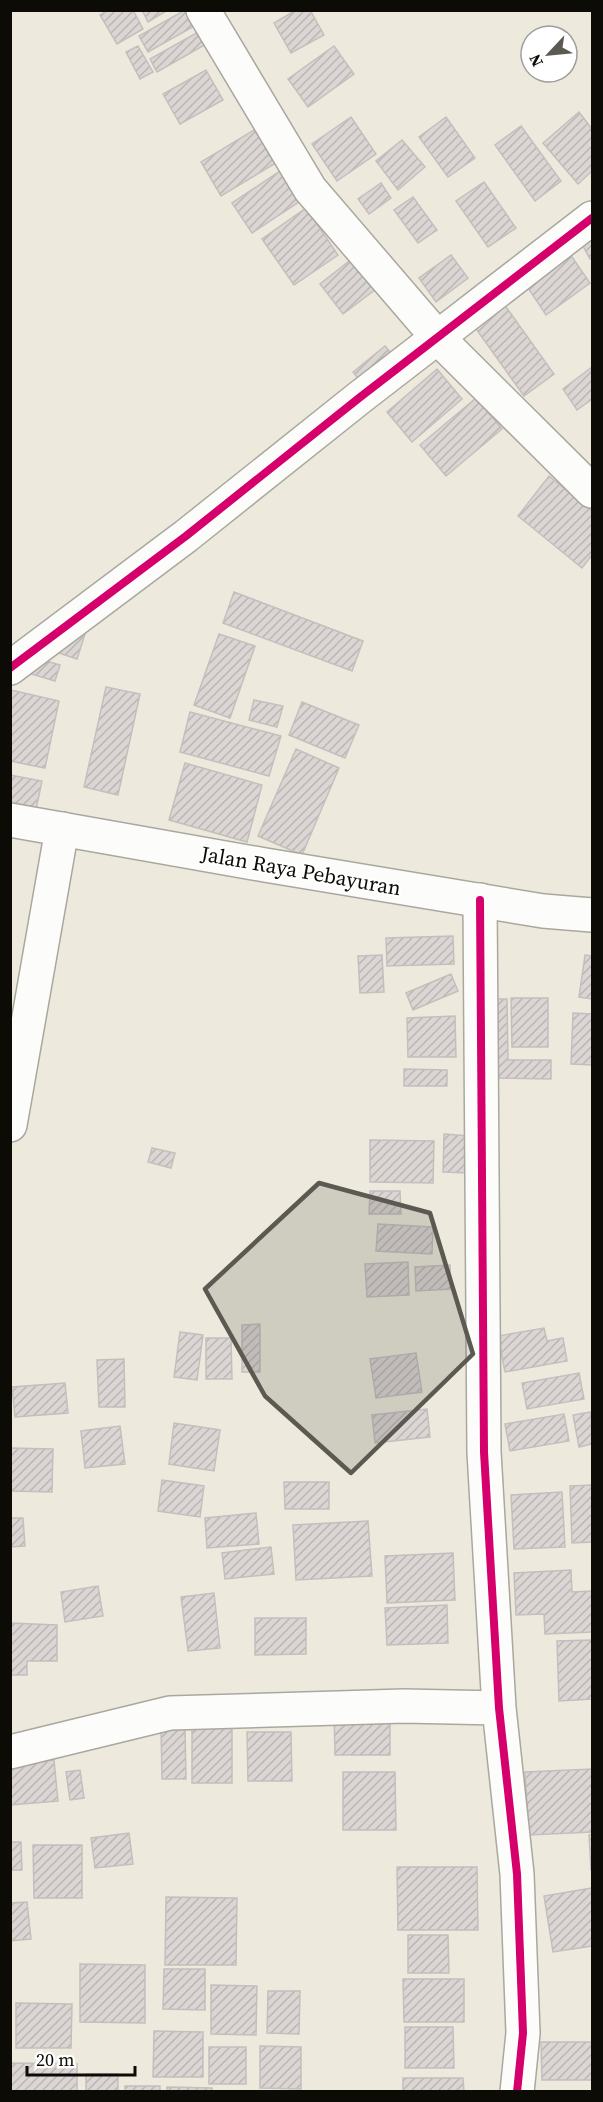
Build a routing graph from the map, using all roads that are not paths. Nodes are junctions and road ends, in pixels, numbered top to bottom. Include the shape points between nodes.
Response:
1 (203, 10) edge
2 (592, 218) edge
3 (438, 338) junction
4 (592, 491) edge
5 (10, 668) edge
6 (10, 820) edge
7 (62, 829) junction
8 (480, 900) junction
9 (592, 915) edge
10 (10, 1125) edge
11 (499, 1708) junction
12 (10, 1752) edge
13 (517, 2091) edge

1 - 3 street via 310,189
2 - 3 street
3 - 4 street
3 - 5 street
6 - 7 street, Jalan Raya Pebayuran
7 - 8 street, Jalan Raya Pebayuran
7 - 10 street
8 - 9 street, Jalan Raya Pebayuran
8 - 11 street via 483,1441
11 - 12 street via 404,1706 170,1713
11 - 13 street via 517,1874 523,2033

